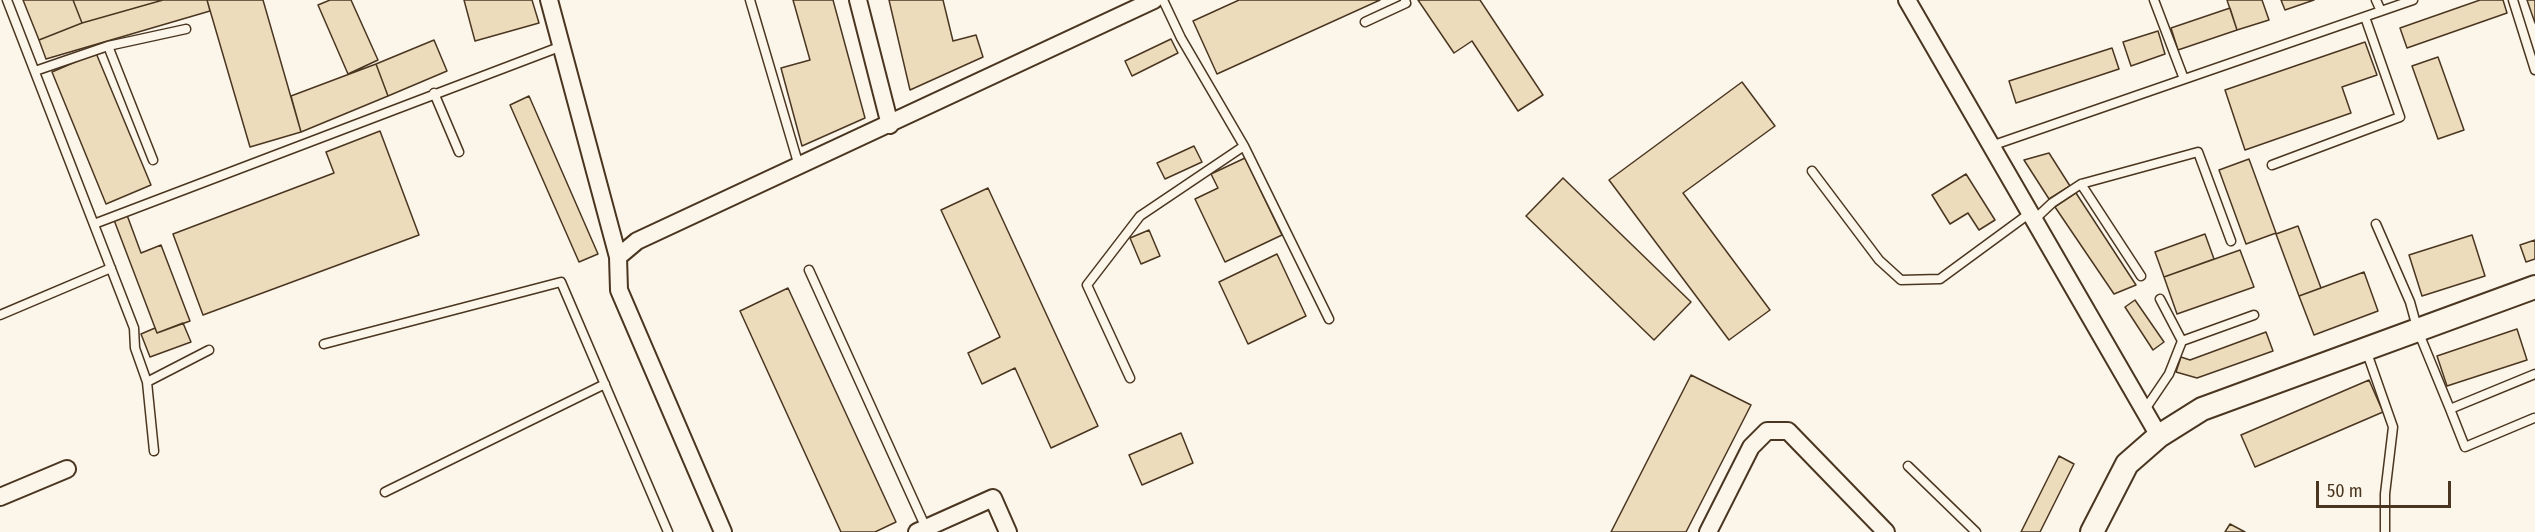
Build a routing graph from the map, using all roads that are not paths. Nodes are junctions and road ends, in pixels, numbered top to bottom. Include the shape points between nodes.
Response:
1 (7, 0) edge
2 (549, 0) edge
3 (750, 0) edge
4 (858, 0) edge
5 (1154, 0) edge
6 (1162, 0) edge
7 (1405, 0) edge
8 (1906, 0) edge
9 (2154, 0) edge
10 (2376, 0) edge
11 (2413, 0) edge
12 (2513, 0) edge
13 (2381, 11) junction
14 (2365, 17) junction
15 (1365, 22) dead end
16 (186, 29) dead end
17 (108, 46) junction
18 (562, 46) junction
19 (2535, 70) edge
20 (35, 71) junction
21 (2184, 80) junction
22 (434, 93) junction
23 (890, 125) junction
24 (1244, 146) junction
25 (1991, 147) junction
26 (459, 152) dead end
27 (153, 160) dead end
28 (2272, 165) dead end
29 (799, 166) junction
30 (1812, 171) dead end
31 (2081, 184) junction
32 (2032, 217) junction
33 (94, 224) junction
34 (2376, 224) dead end
35 (2231, 240) dead end
36 (618, 257) junction
37 (111, 268) junction
38 (809, 270) dead end
39 (2141, 276) dead end
40 (2535, 287) edge
41 (2160, 299) dead end
42 (0, 315) edge
43 (2254, 315) dead end
44 (1329, 319) dead end
45 (2418, 331) junction
46 (2182, 341) junction
47 (324, 344) dead end
48 (209, 350) dead end
49 (2366, 350) junction
50 (2535, 374) edge
51 (1131, 378) dead end
52 (147, 382) junction
53 (605, 384) junction
54 (2450, 409) junction
55 (2144, 411) junction
56 (2534, 418) edge
57 (2158, 436) junction
58 (154, 451) dead end
59 (1908, 466) dead end
60 (67, 469) dead end
61 (385, 492) dead end
62 (0, 497) edge
63 (922, 530) edge
64 (668, 532) edge
65 (723, 532) edge
66 (1008, 532) edge
67 (1708, 532) edge
68 (1886, 532) edge
69 (1976, 532) edge
70 (2092, 532) edge
71 (2385, 532) edge

1 - 20 lane
2 - 18 street
3 - 29 lane
4 - 23 street
5 - 23 street
6 - 24 lane
7 - 15 lane via 1406,3
8 - 25 street
9 - 21 lane
10 - 13 lane
11 - 13 lane
12 - 19 lane
13 - 14 lane
14 - 21 lane
14 - 28 lane via 2400,117
16 - 17 lane
17 - 20 lane
17 - 27 lane
18 - 22 lane
18 - 36 street
20 - 33 lane
21 - 25 lane
22 - 26 lane
22 - 33 lane
23 - 29 street
24 - 44 lane
24 - 51 lane via 1140,216 1087,285
25 - 32 street
29 - 36 street via 637,241
30 - 32 lane via 1879,261 1901,280 1940,279
31 - 32 lane
31 - 35 lane via 2198,152
31 - 39 lane
32 - 55 street
33 - 37 lane
34 - 45 lane via 2410,302
36 - 65 street via 619,290
37 - 42 lane
37 - 52 lane via 134,328 135,348
38 - 63 lane
40 - 45 street
41 - 46 lane
43 - 46 lane
45 - 49 street
45 - 54 lane
46 - 55 lane via 2169,374
47 - 53 lane via 561,282
48 - 52 lane
49 - 57 street via 2202,409
49 - 71 lane via 2393,427
50 - 54 lane
52 - 58 lane
53 - 61 lane
53 - 64 lane
54 - 56 lane via 2465,447
55 - 57 street
57 - 70 street via 2127,464
59 - 69 lane
60 - 62 street
63 - 66 street via 993,498
67 - 68 street via 1751,447 1767,430 1788,431

